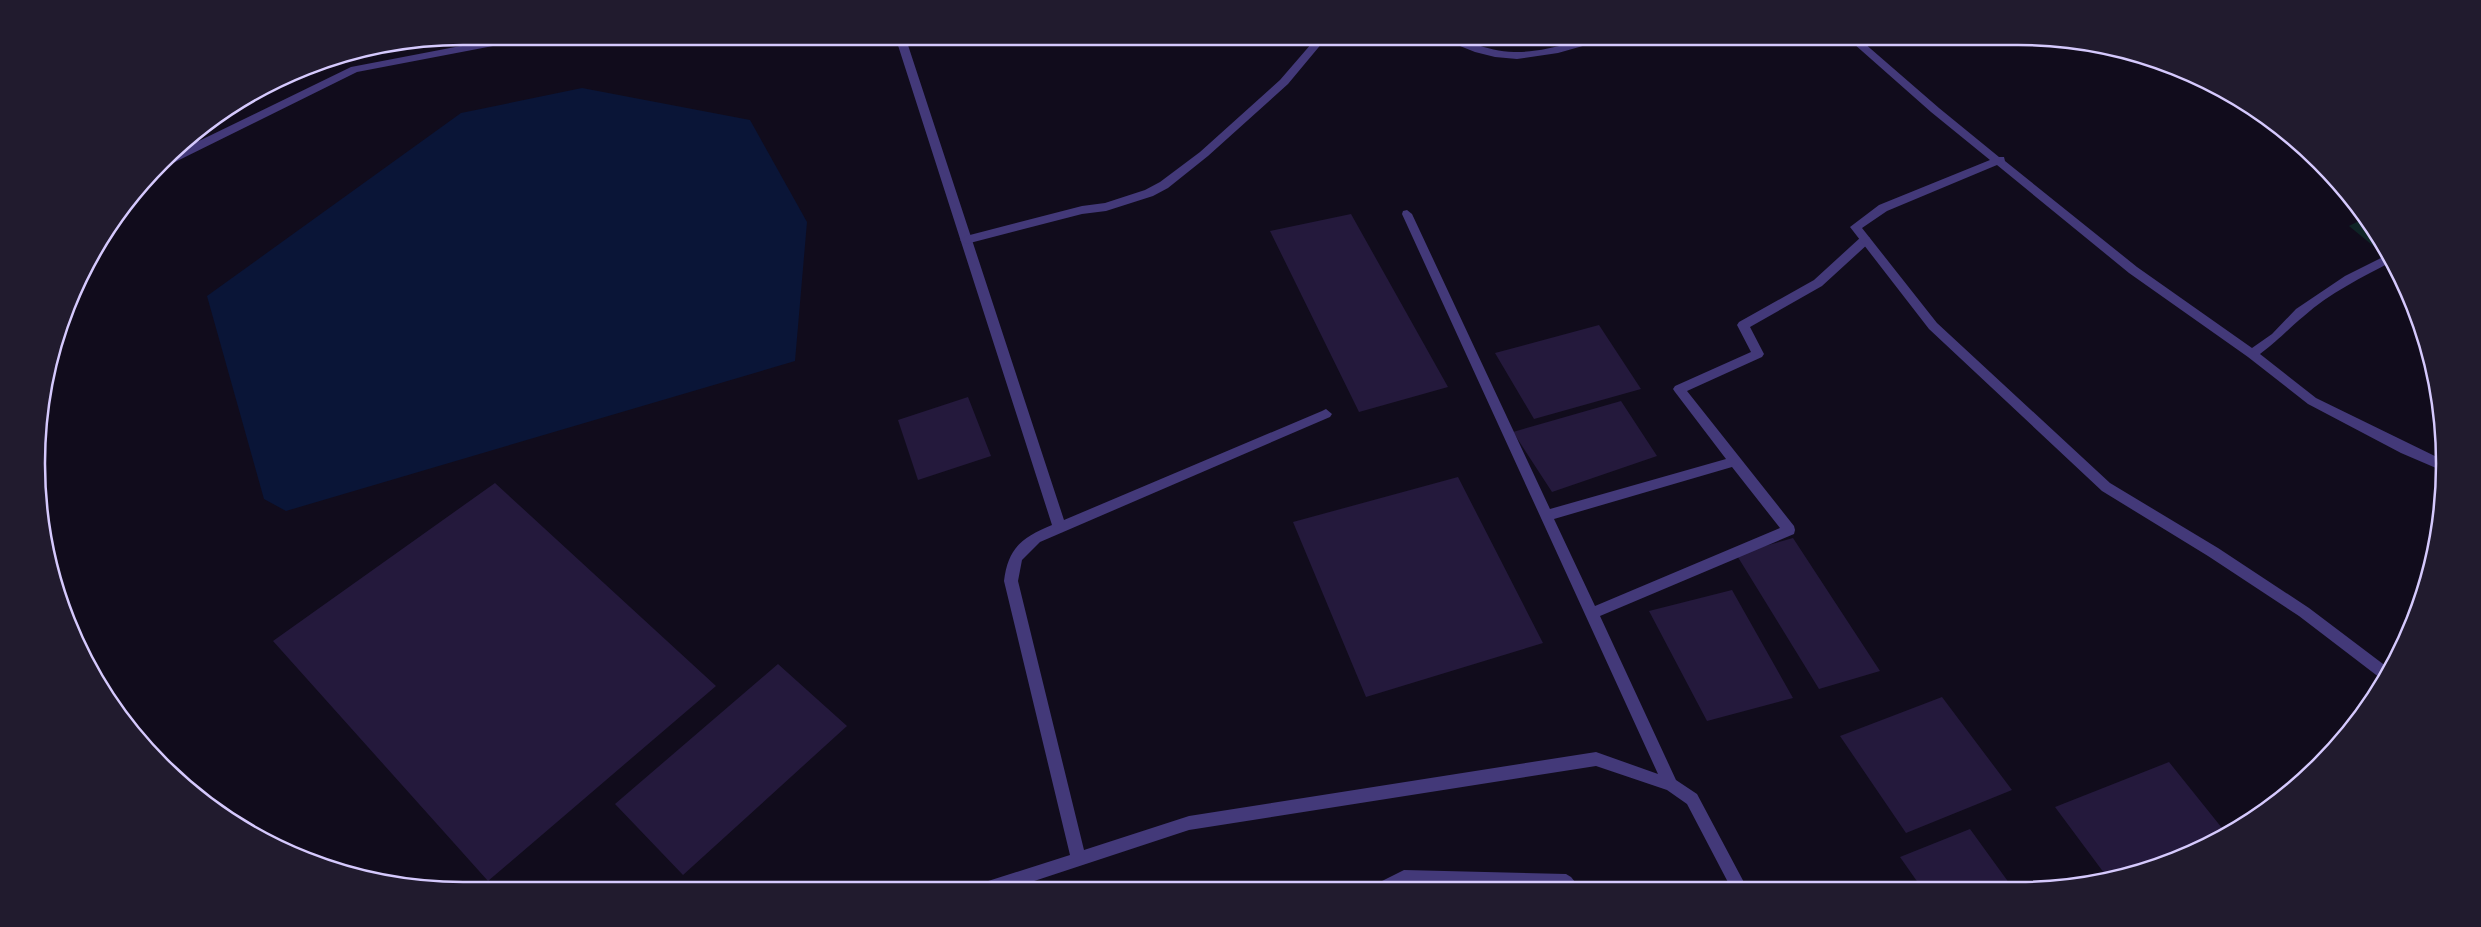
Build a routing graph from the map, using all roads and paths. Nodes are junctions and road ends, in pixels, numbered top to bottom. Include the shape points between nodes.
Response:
1 (483, 45) edge
2 (903, 45) edge
3 (1315, 45) edge
4 (1464, 45) edge
5 (1580, 45) edge
6 (1860, 45) edge
7 (184, 153) edge
8 (2000, 160) junction
9 (1407, 214) dead end
10 (966, 240) junction
11 (1864, 240) junction
12 (2384, 261) edge
13 (2252, 354) junction
14 (1326, 414) dead end
15 (1736, 461) junction
16 (2436, 463) edge
17 (1546, 516) junction
18 (1060, 528) junction
19 (1592, 613) junction
20 (2381, 671) edge
21 (1671, 785) junction
22 (1079, 859) junction
23 (1009, 882) edge
24 (1396, 882) edge
25 (1566, 882) edge
26 (1736, 882) edge

1 - 7 street via 354,70
2 - 10 street
3 - 10 street via 1284,82 1204,154 1164,185 1106,206
4 - 5 street via 1503,55 1522,55
6 - 8 street via 1935,110
8 - 11 street via 1883,208 1855,227
8 - 13 street via 2133,270
9 - 17 street
10 - 18 street
11 - 15 street via 1818,283 1744,325 1758,354 1679,389
11 - 20 street via 1933,326 2106,487 2296,607
12 - 13 street via 2349,279 2300,312 2276,337
13 - 16 street via 2312,400
14 - 18 street
15 - 17 street
15 - 19 street via 1789,530
17 - 19 street
18 - 22 street via 1022,547 1014,559 1011,581
19 - 21 street
21 - 22 street via 1596,758 1188,823
21 - 26 street via 1692,799
22 - 23 street
24 - 25 street via 1404,878

